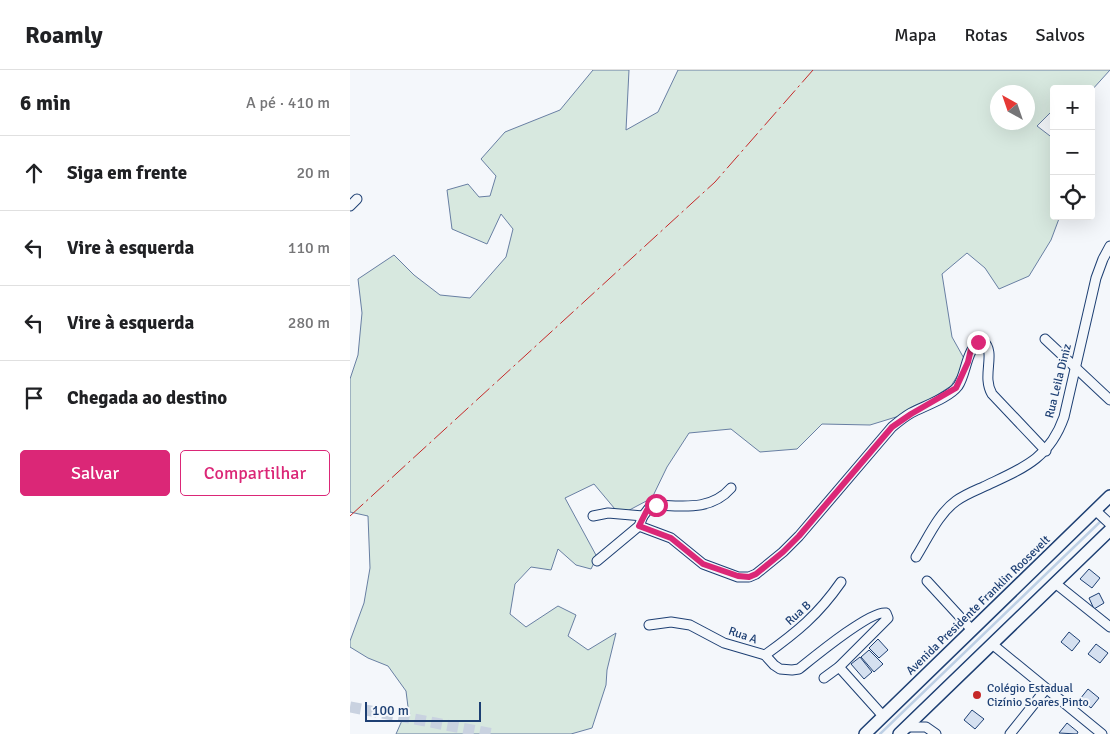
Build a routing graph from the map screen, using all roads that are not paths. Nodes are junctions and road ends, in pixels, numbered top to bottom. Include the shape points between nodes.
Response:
1 (1110, 246) edge
2 (1045, 339) dead end
3 (1075, 367) junction
4 (1110, 400) edge
5 (1046, 451) junction
6 (731, 488) dead end
7 (1110, 496) edge
8 (592, 516) dead end
9 (643, 516) junction
10 (1105, 520) edge
11 (639, 526) junction
12 (919, 552) dead end
13 (597, 561) dead end
14 (926, 581) dead end
15 (841, 582) dead end
16 (1055, 583) junction
17 (649, 625) dead end
18 (1110, 628) edge
19 (972, 630) junction
20 (992, 644) junction
21 (765, 655) junction
22 (839, 667) junction
23 (824, 678) dead end
24 (1046, 689) junction
25 (883, 716) junction
26 (903, 730) edge
27 (865, 734) edge
28 (936, 734) edge
29 (1010, 734) edge
30 (1102, 734) edge

1 - 3 street, Rua Leila Diniz via 1096,278
2 - 3 street
3 - 4 street
3 - 5 street, Rua Leila Diniz via 1061,424
5 - 11 street via 992,394 987,379 990,351 983,341 971,349 956,388 892,427 799,536 756,574 738,576 703,564 671,538
5 - 12 street, Rua Leila Diniz via 1010,474 956,501 943,514
6 - 9 street via 706,506 656,505
7 - 10 main road, Avenida Presidente Franklin Roosevelt
8 - 9 street via 608,513
9 - 11 street
10 - 16 main road, Avenida Presidente Franklin Roosevelt
10 - 19 main road, Avenida Presidente Franklin Roosevelt
11 - 13 street
14 - 19 street
15 - 21 street, Rua B via 803,627
16 - 18 street
16 - 20 main road, Avenida Presidente Franklin Roosevelt
17 - 21 street, Rua A via 671,622 690,625 724,643
19 - 25 main road, Avenida Presidente Franklin Roosevelt
20 - 24 street
20 - 26 main road, Avenida Presidente Franklin Roosevelt
21 - 22 street, Rua A via 780,669 799,668 868,618 884,612 888,615
22 - 23 street
22 - 25 street
24 - 29 street
24 - 30 street
25 - 27 main road, Avenida Presidente Franklin Roosevelt
26 - 28 street via 926,727

